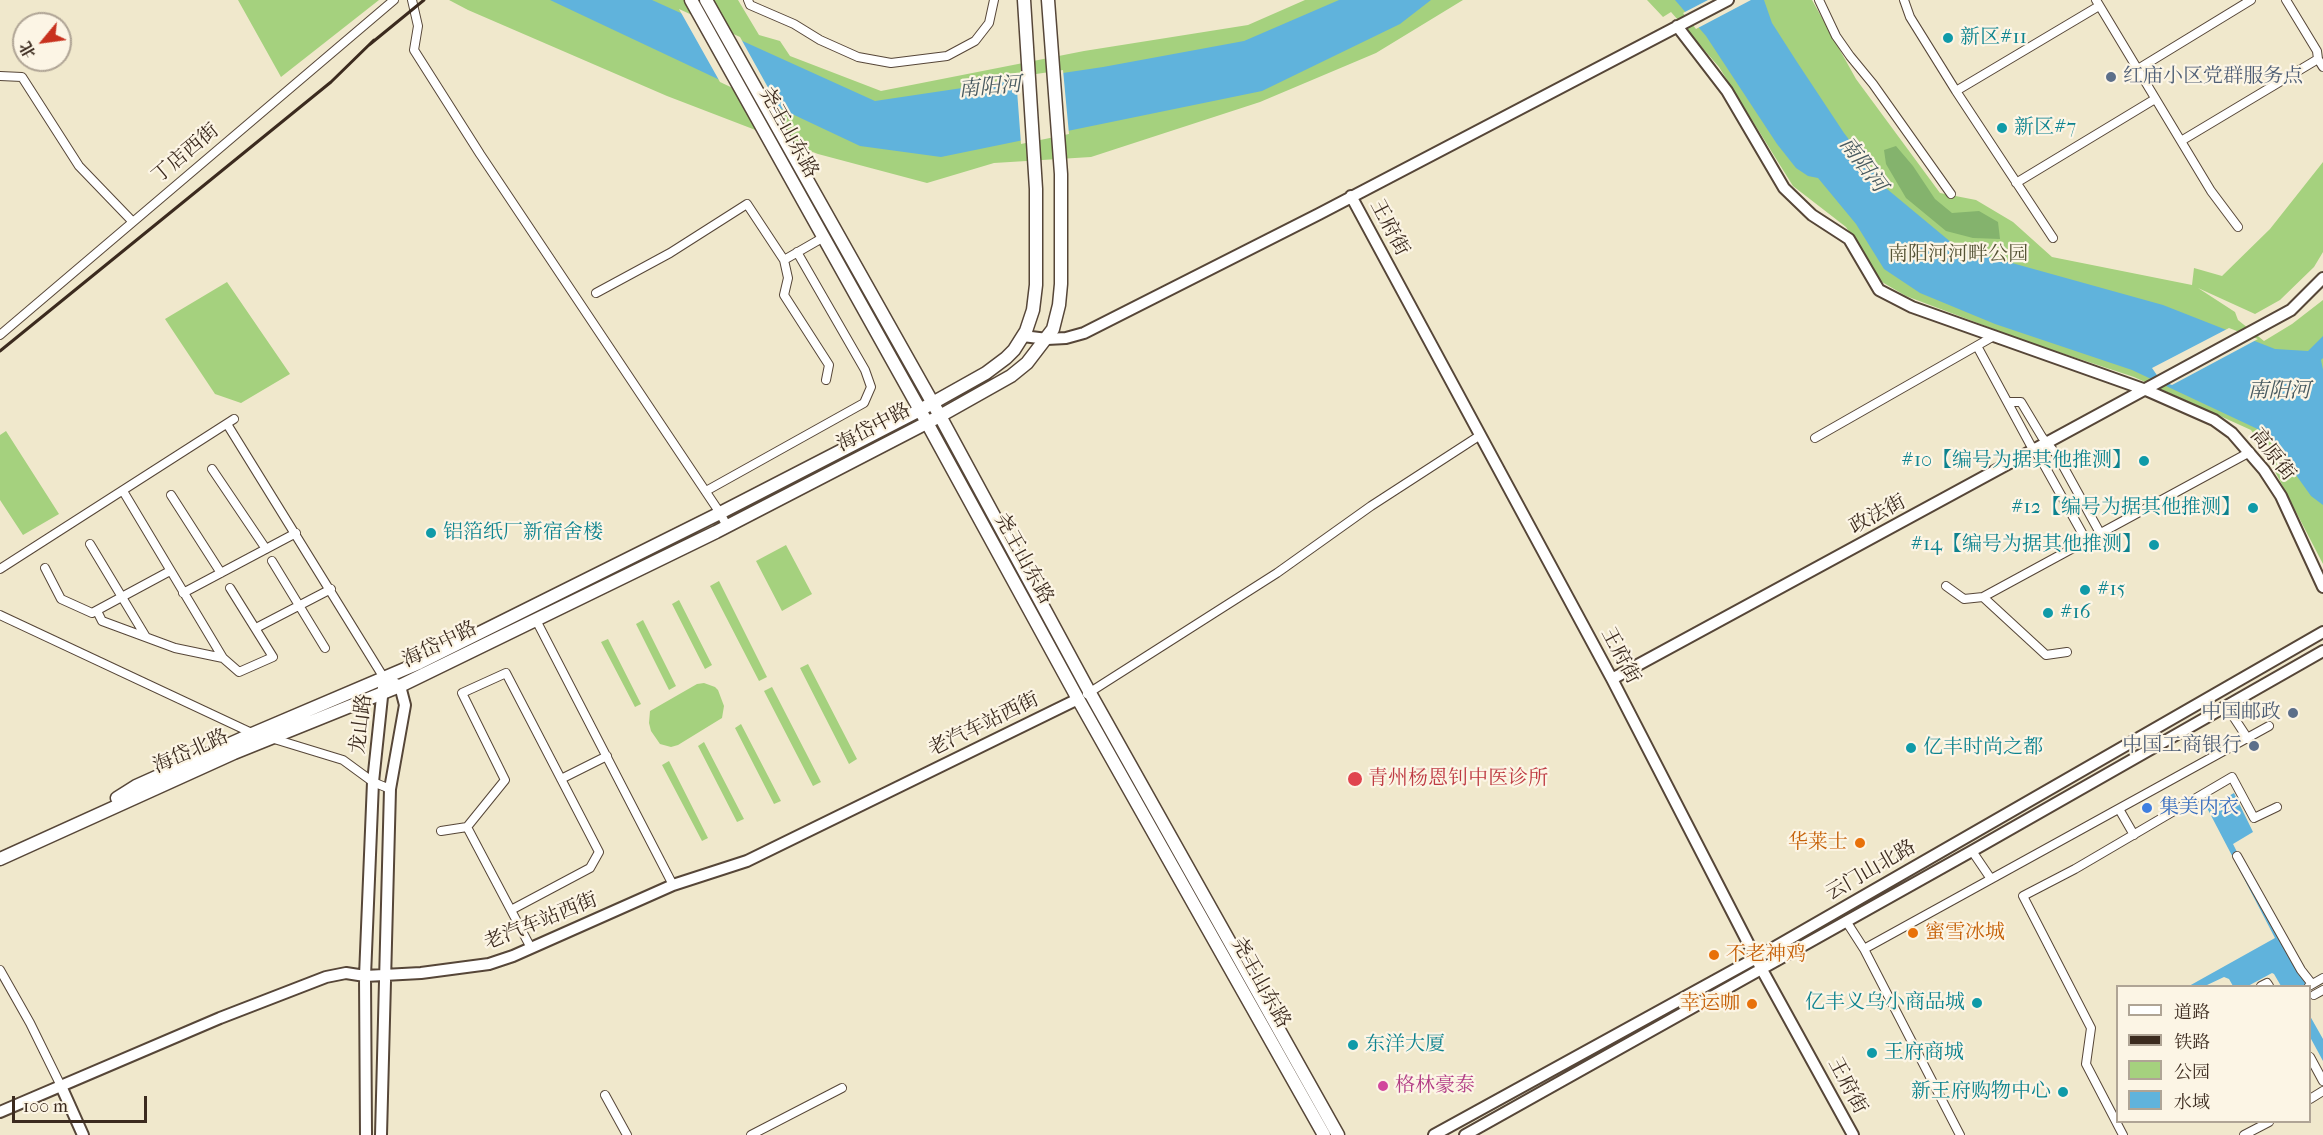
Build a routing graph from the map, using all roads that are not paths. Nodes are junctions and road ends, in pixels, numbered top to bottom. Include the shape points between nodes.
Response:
1 (394, 0) edge
2 (412, 0) edge
3 (691, 0) edge
4 (706, 0) edge
5 (748, 0) edge
6 (994, 0) edge
7 (1024, 0) edge
8 (1048, 0) edge
9 (1728, 0) edge
10 (1819, 0) edge
11 (1904, 0) edge
12 (2251, 0) edge
13 (2286, 0) edge
14 (2097, 3) edge
15 (1681, 24) junction
16 (2318, 59) junction
17 (2323, 67) edge
18 (2138, 69) junction
19 (0, 76) edge
20 (1956, 91) junction
21 (2156, 99) junction
22 (2181, 141) junction
23 (2016, 183) junction
24 (1951, 194) dead end
25 (1351, 196) junction
26 (132, 221) junction
27 (2238, 227) dead end
28 (825, 230) junction
29 (2053, 238) dead end
30 (797, 252) junction
31 (784, 260) junction
32 (2323, 278) edge
33 (596, 293) dead end
34 (0, 335) edge
35 (1023, 336) junction
36 (1994, 336) junction
37 (1047, 339) junction
38 (1977, 346) junction
39 (826, 380) dead end
40 (2146, 390) junction
41 (2008, 402) junction
42 (933, 403) junction
43 (920, 410) junction
44 (940, 416) junction
45 (927, 422) junction
46 (1479, 435) junction
47 (1815, 438) dead end
48 (2049, 443) junction
49 (2035, 450) junction
50 (2250, 452) junction
51 (212, 469) dead end
52 (123, 491) junction
53 (706, 491) junction
54 (171, 495) dead end
55 (720, 513) junction
56 (727, 526) junction
57 (296, 533) junction
58 (2100, 533) junction
59 (2086, 540) junction
60 (90, 544) dead end
61 (266, 549) junction
62 (272, 561) dead end
63 (45, 568) dead end
64 (0, 569) edge
65 (170, 571) junction
66 (221, 573) junction
67 (1946, 585) dead end
68 (2323, 587) edge
69 (230, 588) dead end
70 (331, 589) junction
71 (183, 593) junction
72 (122, 597) junction
73 (1983, 597) junction
74 (97, 610) junction
75 (0, 615) edge
76 (537, 620) junction
77 (255, 628) junction
78 (2323, 632) edge
79 (146, 637) junction
80 (325, 648) dead end
81 (2323, 651) edge
82 (2067, 652) dead end
83 (223, 658) junction
84 (384, 678) junction
85 (1612, 679) junction
86 (400, 686) junction
87 (1090, 693) junction
88 (384, 694) junction
89 (1078, 699) junction
90 (2228, 707) junction
91 (2269, 726) dead end
92 (252, 734) junction
93 (273, 738) junction
94 (2248, 739) junction
95 (607, 756) junction
96 (561, 780) junction
97 (373, 782) junction
98 (390, 789) junction
99 (2277, 807) dead end
100 (2119, 810) junction
101 (467, 827) junction
102 (441, 831) dead end
103 (2134, 835) junction
104 (1972, 851) junction
105 (2237, 856) dead end
106 (0, 857) edge
107 (1990, 879) junction
108 (673, 885) junction
109 (511, 910) junction
110 (1846, 921) junction
111 (531, 948) junction
112 (1864, 949) junction
113 (1758, 963) junction
114 (0, 970) edge
115 (384, 974) junction
116 (365, 976) junction
117 (2323, 978) edge
118 (2310, 985) edge
119 (2323, 990) edge
120 (2314, 995) dead end
121 (2311, 1060) edge
122 (2323, 1081) edge
123 (61, 1086) junction
124 (842, 1088) dead end
125 (605, 1095) dead end
126 (0, 1113) edge
127 (2116, 1122) edge
128 (2267, 1123) edge
129 (83, 1135) edge
130 (366, 1135) edge
131 (381, 1135) edge
132 (627, 1135) edge
133 (751, 1135) edge
134 (1324, 1135) edge
135 (1338, 1135) edge
136 (1434, 1135) edge
137 (1465, 1135) edge
138 (1853, 1135) edge
139 (1960, 1135) edge
140 (2244, 1135) edge

1 - 26 street, 丁店西街
2 - 53 street via 418,26 414,50
3 - 28 main road, 尧王山东路
4 - 28 main road, 尧王山东路
5 - 6 street via 750,5 858,57 891,63 947,56 975,41 989,23
7 - 35 main road, 海岱中路 via 1035,189 1036,285 1033,310
8 - 37 main road, 海岱中路 via 1061,174 1061,284 1056,320
9 - 15 street
10 - 24 street via 1845,50
11 - 20 street via 1910,17
12 - 18 street
13 - 16 street
14 - 18 street
14 - 20 street
15 - 25 street
15 - 36 street, 高原街 via 1727,91 1784,188 1812,215 1849,239 1879,290 1912,307
16 - 17 street
16 - 22 street
18 - 21 street
19 - 26 street via 22,77 79,166
20 - 23 street
21 - 22 street
21 - 23 street
22 - 27 street
23 - 29 street
25 - 37 street via 1084,333
25 - 46 street, 王府街
26 - 34 street, 丁店西街
28 - 30 street
28 - 42 main road, 尧王山东路
28 - 43 main road, 尧王山东路
30 - 31 street
30 - 53 street via 871,387 864,403
31 - 33 street via 747,204 670,253
31 - 39 street via 788,278 784,295 829,365
32 - 40 street, 政法街 via 2291,310
35 - 37 street
35 - 42 main road, 海岱中路 via 999,365
36 - 38 street
36 - 40 street, 高原街
37 - 44 main road, 海岱中路 via 1019,370
38 - 41 street
38 - 47 street
40 - 48 street, 政法街
40 - 50 street, 高原街 via 2214,420
41 - 48 street via 2021,402
41 - 49 street
42 - 43 main road, 海岱中路
42 - 44 main road, 尧王山东路
43 - 45 main road, 尧王山东路
43 - 55 main road, 海岱中路
44 - 45 main road, 海岱中路
44 - 87 main road, 尧王山东路
45 - 56 main road, 海岱中路
45 - 89 main road, 尧王山东路
46 - 85 street, 王府街
46 - 87 street via 1277,573
48 - 49 street, 政法街
48 - 58 street
49 - 59 street
49 - 85 street, 政法街
50 - 58 street
50 - 68 street, 高原街 via 2281,496
51 - 61 street
52 - 57 street via 231,421
52 - 64 street
52 - 65 street
53 - 55 street
54 - 66 street
55 - 56 street
55 - 84 main road, 海岱中路
56 - 76 main road, 海岱中路
57 - 61 street
57 - 70 street
58 - 59 street
59 - 73 street
60 - 72 street
61 - 66 street
62 - 80 street
63 - 74 street via 61,599 92,613
65 - 71 street
65 - 72 street
66 - 71 street
67 - 73 street via 1964,598
69 - 77 street
70 - 77 street
70 - 84 street
71 - 83 street
72 - 74 street
72 - 79 street
73 - 82 street via 2046,655
74 - 79 street via 102,621
75 - 92 street
76 - 86 main road, 海岱中路
76 - 95 street
77 - 83 street via 273,657 239,672
78 - 113 street, 云门山北路
79 - 83 street
81 - 90 street, 云门山北路
84 - 86 street, 龙山路
84 - 88 street, 龙山路
84 - 92 main road, 海岱北路
85 - 113 street, 王府街
86 - 88 main road, 海岱北路
86 - 98 street, 龙山路 via 405,705
87 - 89 street
87 - 135 main road, 尧王山东路
88 - 93 main road, 海岱北路
88 - 97 street, 龙山路
89 - 108 street, 老汽车站西街 via 747,861
89 - 134 main road, 尧王山东路
90 - 94 street
90 - 104 street, 云门山北路
91 - 94 street
92 - 93 street
92 - 106 main road, 海岱北路 via 136,786
93 - 97 street via 343,760
93 - 106 main road, 海岱北路
94 - 100 street
95 - 96 street
95 - 108 street
96 - 101 street via 506,673 462,693 505,780
96 - 109 street via 599,852 590,868
97 - 98 street
97 - 116 street, 龙山路
98 - 115 street, 龙山路
99 - 103 street via 2254,818 2232,777
100 - 103 street
100 - 107 street
101 - 102 street
101 - 109 street
103 - 127 street via 2023,896 2091,1028 2086,1064
104 - 107 street
104 - 110 street, 云门山北路
105 - 118 street
107 - 112 street
108 - 111 street, 老汽车站西街
109 - 111 street
110 - 112 street
110 - 113 street, 云门山北路
111 - 115 street, 老汽车站西街 via 489,964
112 - 139 street
113 - 136 street, 云门山北路
113 - 137 street, 云门山北路
113 - 138 street, 王府街
114 - 123 street
115 - 116 street, 老汽车站西街
115 - 131 street, 龙山路
116 - 123 street, 老汽车站西街 via 326,976
116 - 130 street, 龙山路
117 - 118 street
119 - 120 street
121 - 122 street
123 - 126 street, 老汽车站西街
123 - 129 street
124 - 133 street
125 - 132 street
128 - 140 street

